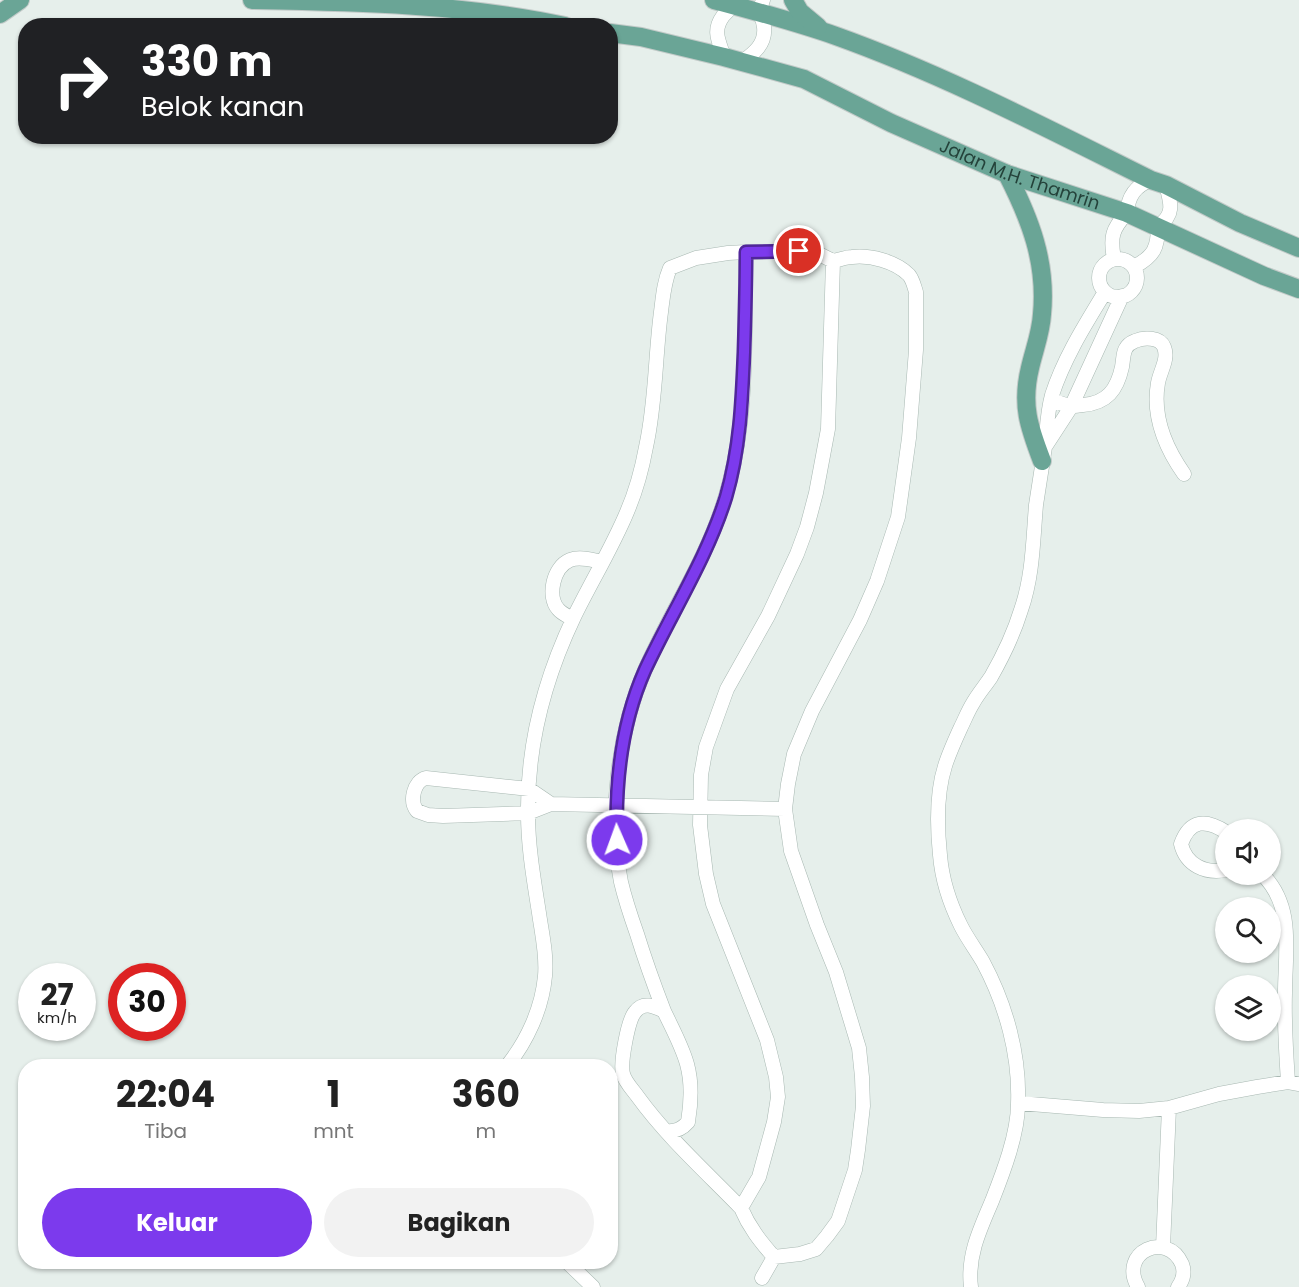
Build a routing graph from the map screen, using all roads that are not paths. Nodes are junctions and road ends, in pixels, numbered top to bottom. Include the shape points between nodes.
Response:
1 (20, 0) edge
2 (252, 0) edge
3 (714, 0) edge
4 (793, 0) edge
5 (733, 3) edge
6 (761, 6) edge
7 (0, 14) edge
8 (531, 18) edge
9 (618, 34) edge
10 (836, 36) junction
11 (724, 57) junction
12 (742, 62) junction
13 (1007, 174) junction
14 (1159, 183) junction
15 (1127, 213) junction
16 (1158, 226) junction
17 (1299, 248) edge
18 (746, 252) junction
19 (1114, 259) junction
20 (833, 261) junction
21 (1134, 267) junction
22 (1299, 290) edge
23 (1105, 292) junction
24 (1122, 296) junction
25 (1078, 335) junction
26 (1100, 345) junction
27 (1051, 400) junction
28 (1071, 406) junction
29 (1043, 454) junction
30 (1184, 474) dead end
31 (602, 562) junction
32 (573, 619) junction
33 (530, 789) junction
34 (551, 804) junction
35 (616, 806) junction
36 (699, 808) junction
37 (785, 809) junction
38 (528, 813) junction
39 (1215, 825) edge
40 (1215, 872) edge
41 (1271, 885) edge
42 (664, 1011) junction
43 (513, 1059) edge
44 (1293, 1083) edge
45 (1018, 1103) junction
46 (1169, 1108) junction
47 (666, 1131) junction
48 (741, 1208) junction
49 (1163, 1247) junction
50 (774, 1257) junction
51 (574, 1269) edge
52 (762, 1278) dead end
53 (593, 1287) edge
54 (971, 1287) edge
55 (1138, 1287) edge
56 (1178, 1287) edge

1 - 7 main road
2 - 8 main road via 428,6
3 - 5 main road
4 - 10 main road via 816,26
5 - 6 main road
5 - 11 street via 718,23 717,35
6 - 10 main road
6 - 12 street via 763,40
9 - 11 main road
10 - 14 main road via 921,69
11 - 12 main road
12 - 13 main road, Jalan M.H. Thamrin via 804,79
13 - 15 main road, Jalan M.H. Thamrin
13 - 29 main road via 1029,221 1039,255 1042,314 1026,394 1032,436
14 - 15 street via 1143,183 1136,188 1130,195
14 - 16 street via 1170,198 1170,213
14 - 17 main road
15 - 16 main road, Jalan M.H. Thamrin
15 - 19 street via 1113,234
16 - 21 street via 1155,250
16 - 22 main road, Jalan M.H. Thamrin
18 - 20 street via 799,251
18 - 31 street via 696,258 670,268 665,278 646,446 628,510
18 - 35 street via 742,408 735,464 710,540 644,673 624,733
19 - 21 street via 1128,261
19 - 23 street via 1104,265 1099,276
20 - 36 street via 828,429 816,493 797,554 727,689 715,721 706,747
20 - 37 street via 851,256 890,262 914,284 916,350 909,438 891,541 860,620 794,754
21 - 24 street via 1136,285
23 - 24 street
23 - 25 street
24 - 26 street
25 - 26 street
25 - 27 street
26 - 28 street
27 - 28 street
27 - 29 street
28 - 29 street
28 - 30 street via 1095,404 1109,395 1117,383 1128,345 1153,339 1162,344 1166,358 1158,383 1159,422 1165,444
29 - 45 street via 1030,576 1022,608 1008,645 972,704 944,767 938,814 943,878 962,927 1001,999 1014,1046
31 - 32 street
31 - 32 street via 568,560 558,571 552,590 554,603
32 - 33 street via 543,696 531,758
33 - 34 street
33 - 38 street
33 - 38 street via 426,778 417,783 413,800 417,811 436,816
34 - 35 street
34 - 38 street
35 - 36 street
35 - 42 street via 621,882
36 - 37 street
36 - 48 street via 706,874 714,904 767,1041 776,1077 774,1122 759,1177
37 - 50 street via 791,851 853,1024 863,1106 855,1170 838,1221 816,1249
38 - 43 street via 545,976 529,1033
39 - 40 street via 1191,827 1181,844 1194,865
41 - 44 street via 1286,923 1285,1037
42 - 47 street via 690,1078 688,1122 680,1130
42 - 47 street via 649,1005 636,1010 622,1068 627,1082
44 - 46 street via 1219,1094
45 - 46 street via 1103,1110
45 - 54 street via 1017,1124 1005,1165 972,1254
46 - 49 street
47 - 48 street
48 - 50 street
49 - 55 street via 1147,1249 1136,1259 1132,1275
49 - 56 street via 1177,1254 1181,1262 1183,1277
50 - 52 street
51 - 53 street

